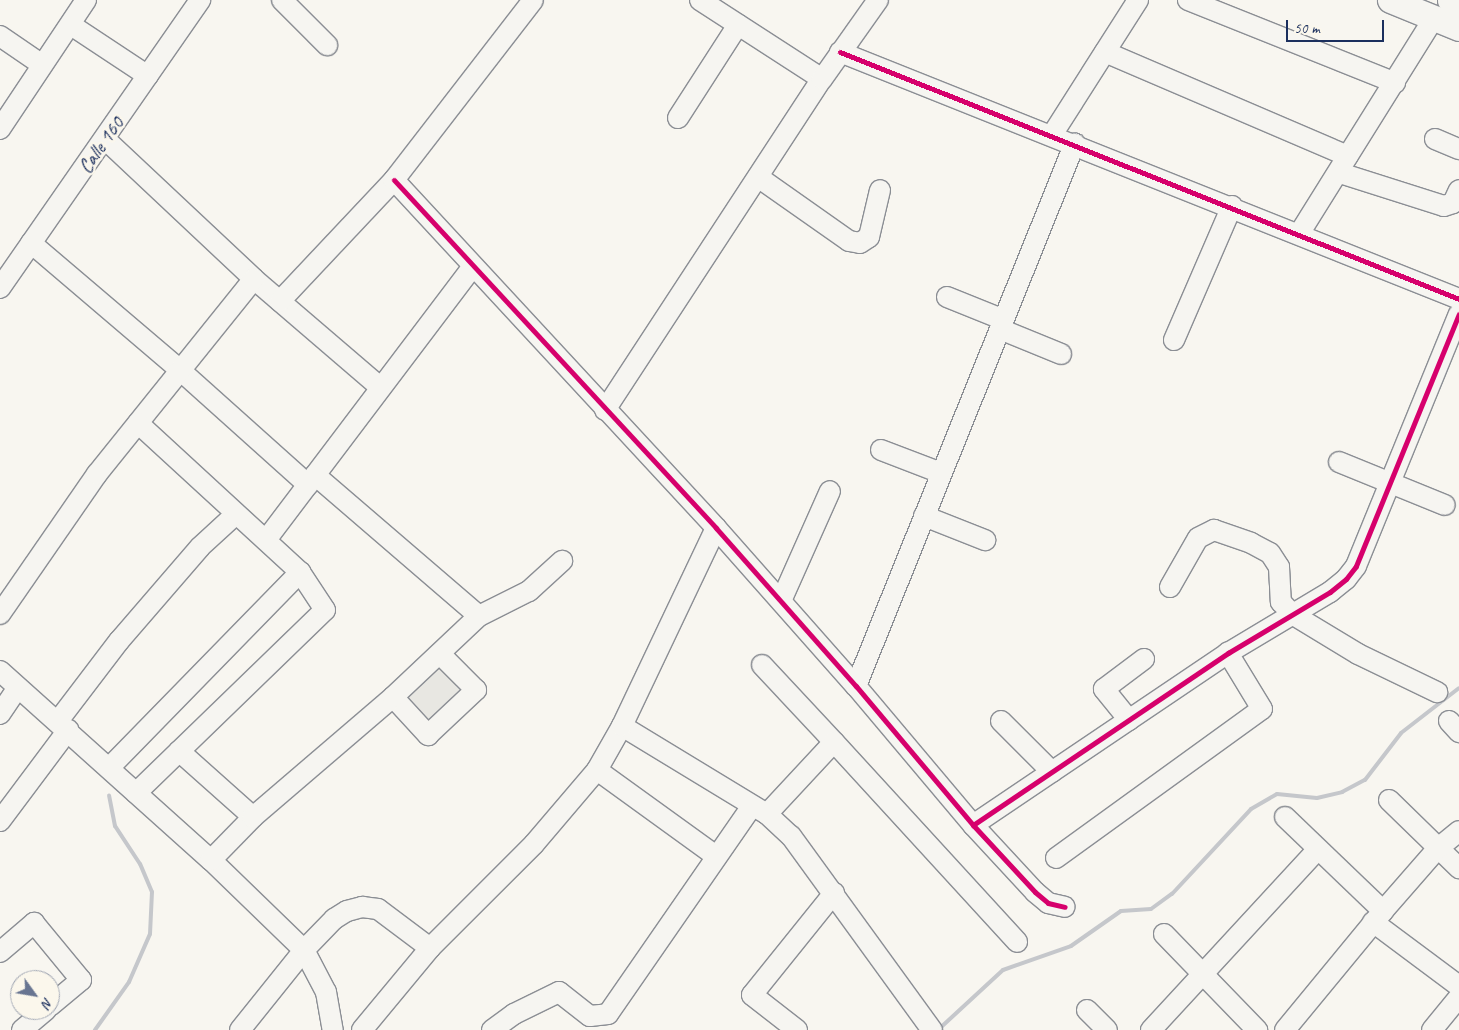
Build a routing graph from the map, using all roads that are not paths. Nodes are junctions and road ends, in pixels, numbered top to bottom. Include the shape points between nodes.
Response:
1 (86, 0) edge
2 (200, 0) edge
3 (282, 0) edge
4 (533, 0) edge
5 (700, 0) edge
6 (878, 0) edge
7 (1138, 0) edge
8 (1188, 0) edge
9 (1390, 0) edge
10 (1452, 5) edge
11 (71, 25) junction
12 (738, 25) junction
13 (1459, 28) edge
14 (0, 36) edge
15 (327, 45) dead end
16 (840, 52) junction
17 (1105, 52) junction
18 (41, 64) junction
19 (148, 76) junction
20 (822, 79) junction
21 (1395, 83) junction
22 (678, 118) dead end
23 (0, 129) edge
24 (1052, 134) junction
25 (104, 139) junction
26 (1435, 139) dead end
27 (1075, 143) junction
28 (1459, 149) edge
29 (1344, 164) junction
30 (758, 177) junction
31 (394, 180) junction
32 (880, 190) dead end
33 (1459, 190) edge
34 (1232, 206) junction
35 (1299, 234) junction
36 (31, 244) junction
37 (472, 268) junction
38 (254, 279) junction
39 (0, 288) edge
40 (946, 297) dead end
41 (1459, 299) edge
42 (280, 301) junction
43 (1459, 314) edge
44 (1002, 325) junction
45 (1174, 340) dead end
46 (1061, 354) dead end
47 (180, 370) junction
48 (380, 387) junction
49 (605, 410) junction
50 (138, 423) junction
51 (881, 450) dead end
52 (1339, 462) dead end
53 (942, 473) junction
54 (312, 480) junction
55 (1390, 482) junction
56 (830, 491) dead end
57 (1445, 505) dead end
58 (236, 514) junction
59 (924, 516) junction
60 (716, 528) junction
61 (266, 540) junction
62 (985, 540) dead end
63 (562, 561) dead end
64 (300, 572) junction
65 (1170, 587) dead end
66 (781, 601) junction
67 (0, 614) edge
68 (1292, 614) junction
69 (479, 616) junction
70 (1228, 653) junction
71 (440, 654) junction
72 (1144, 659) dead end
73 (762, 665) dead end
74 (0, 671) edge
75 (856, 686) junction
76 (18, 687) junction
77 (1437, 692) dead end
78 (393, 697) junction
79 (0, 714) edge
80 (1129, 720) junction
81 (1001, 721) dead end
82 (63, 726) junction
83 (622, 726) junction
84 (834, 742) junction
85 (179, 751) junction
86 (109, 768) junction
87 (597, 770) junction
88 (1052, 772) junction
89 (136, 793) junction
90 (1389, 800) dead end
91 (760, 810) junction
92 (253, 817) junction
93 (1284, 817) dead end
94 (0, 821) edge
95 (973, 826) junction
96 (1459, 830) edge
97 (1318, 849) junction
98 (1438, 849) junction
99 (716, 856) junction
100 (1056, 858) dead end
101 (211, 860) junction
102 (1459, 868) edge
103 (834, 893) junction
104 (1065, 907) dead end
105 (1378, 917) junction
106 (1164, 934) dead end
107 (1017, 942) dead end
108 (430, 948) junction
109 (304, 950) junction
110 (0, 952) edge
111 (1202, 974) junction
112 (1459, 986) edge
113 (60, 998) edge
114 (1459, 998) edge
115 (1087, 1010) dead end
116 (34, 1020) edge
117 (372, 1027) edge
118 (930, 1027) edge
119 (22, 1030) edge
120 (240, 1030) edge
121 (333, 1030) edge
122 (492, 1030) edge
123 (797, 1030) edge
124 (1107, 1030) edge
125 (1151, 1030) edge
126 (1257, 1030) edge
127 (1285, 1030) edge
128 (1432, 1030) edge

1 - 11 street
2 - 19 street, Calle 160
3 - 15 street
4 - 31 street
5 - 12 street
6 - 16 street
7 - 17 street
8 - 21 street
9 - 10 main road
10 - 13 main road
10 - 21 street
11 - 18 street
11 - 19 street
12 - 20 street
12 - 22 street
14 - 18 street
16 - 20 street
16 - 24 street
17 - 24 street
17 - 29 street
18 - 23 street
19 - 25 street, Calle 160
20 - 30 street
21 - 29 street
24 - 27 street
25 - 36 street, Calle 160
25 - 38 street
26 - 28 street
27 - 34 street
27 - 44 street
29 - 33 street via 1444,206 1453,203
29 - 35 street
30 - 32 street via 849,241 860,243 869,237
30 - 49 street
31 - 37 street
31 - 42 street
34 - 35 street
34 - 45 street
35 - 41 street
36 - 39 street, Calle 160
36 - 47 street
37 - 48 street
37 - 49 street
38 - 42 street
38 - 47 street
40 - 44 street
42 - 48 street
43 - 55 street
44 - 46 street
44 - 53 street
47 - 50 street
47 - 54 street
48 - 54 street
49 - 60 street
50 - 58 street
50 - 67 street via 98,474
51 - 53 street
52 - 55 street
53 - 59 street
54 - 61 street
54 - 69 street
55 - 57 street
55 - 68 street via 1356,566 1330,592
56 - 66 street
58 - 61 street
58 - 82 street via 200,548 118,641
59 - 62 street
59 - 75 street
60 - 66 street
60 - 83 street
61 - 64 street
63 - 69 street via 529,591
64 - 85 street via 324,604 323,614
64 - 86 street
65 - 68 street via 1198,538 1214,530 1270,553 1280,567 1281,602
66 - 75 street
68 - 70 street
68 - 77 street via 1358,654
69 - 71 street
70 - 80 street
70 - 100 street via 1262,709
71 - 78 street
71 - 78 street via 476,690 428,735
72 - 80 street via 1104,689
73 - 84 street
74 - 76 street
75 - 95 street
76 - 79 street
76 - 82 street
78 - 92 street
80 - 88 street
81 - 88 street
82 - 86 street
82 - 94 street
83 - 87 street
83 - 91 street
84 - 91 street
84 - 107 street
85 - 89 street
85 - 92 street
86 - 89 street
87 - 99 street
87 - 108 street via 540,838
88 - 95 street
89 - 101 street
90 - 98 street
91 - 99 street
91 - 103 street via 791,836
92 - 101 street
93 - 97 street
95 - 104 street via 1035,892 1048,903
96 - 98 street
97 - 105 street
97 - 111 street
98 - 102 street
98 - 105 street
99 - 122 street via 650,958 608,1014 590,1016 559,992 514,1014
101 - 109 street
103 - 118 street
103 - 123 street via 752,995
105 - 112 street
105 - 127 street
106 - 111 street
108 - 109 street via 378,909 362,907 334,919
108 - 117 street
109 - 120 street
109 - 121 street via 319,973
110 - 113 street via 34,923 81,980
111 - 125 street
111 - 126 street
114 - 128 street
115 - 124 street
116 - 119 street

